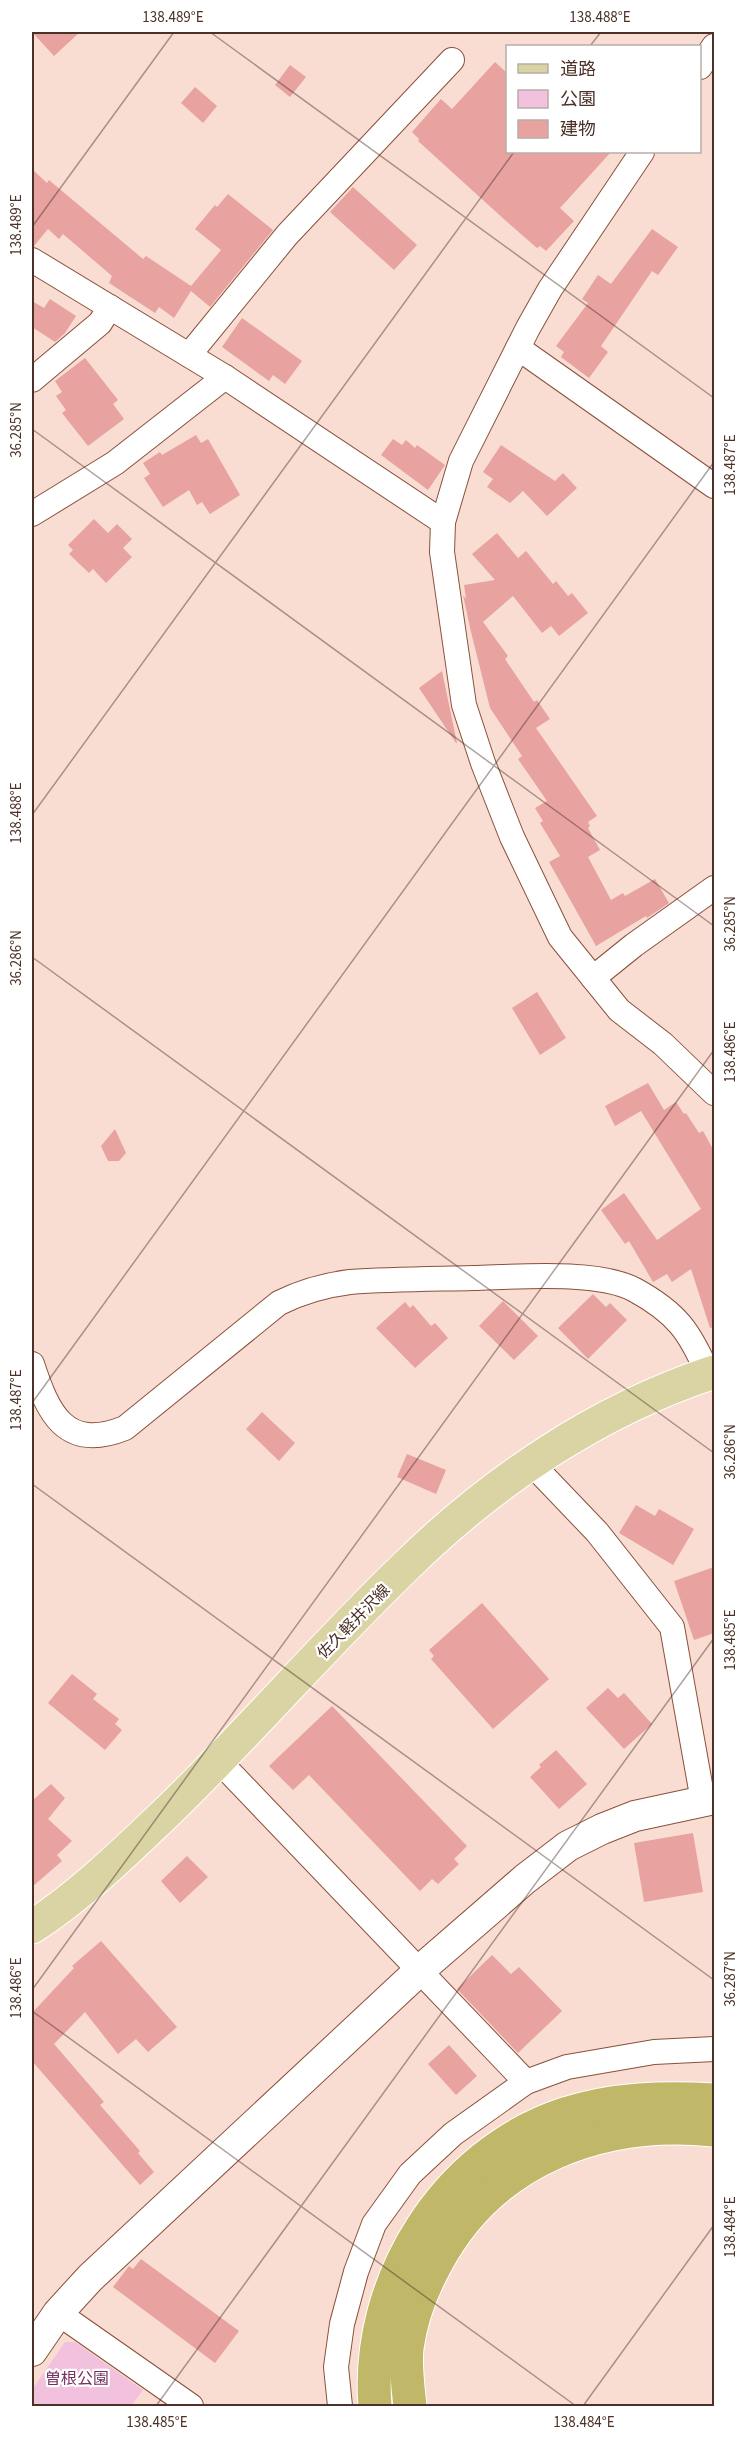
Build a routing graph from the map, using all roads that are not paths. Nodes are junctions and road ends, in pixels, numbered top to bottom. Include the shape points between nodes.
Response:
1 (714, 46) edge
2 (452, 60) dead end
3 (701, 64) edge
4 (641, 153) edge
5 (36, 270) edge
6 (110, 307) junction
7 (518, 348) junction
8 (189, 355) junction
9 (225, 376) junction
10 (32, 381) edge
11 (714, 486) edge
12 (32, 514) edge
13 (443, 522) junction
14 (714, 888) edge
15 (593, 978) junction
16 (714, 1093) edge
17 (32, 1364) edge
18 (711, 1373) edge
19 (531, 1463) junction
20 (219, 1761) junction
21 (709, 1800) edge
22 (32, 1927) edge
23 (419, 1971) junction
24 (714, 2049) edge
25 (526, 2082) junction
26 (714, 2100) edge
27 (714, 2130) edge
28 (58, 2313) junction
29 (32, 2351) edge
30 (191, 2406) edge
31 (340, 2406) edge
32 (375, 2406) edge
33 (410, 2406) edge

1 - 3 street
2 - 8 street via 287,236
4 - 7 street via 550,289
5 - 6 street
6 - 8 street
6 - 10 street via 100,323
7 - 11 street
7 - 13 street via 461,461
8 - 9 street
9 - 12 street via 115,463
9 - 13 street
13 - 15 street via 442,552 464,705 483,763 512,837 560,937
14 - 15 street
15 - 16 street via 619,1010 663,1044
17 - 18 street via 44,1400 55,1418 89,1436 108,1434 125,1428 294,1295 359,1281 574,1277 633,1289 663,1307 681,1324
18 - 19 main road, 佐久軽井沢線 via 615,1413
19 - 20 main road, 佐久軽井沢線 via 482,1499 403,1569
19 - 21 street via 597,1532 672,1627
20 - 22 main road, 佐久軽井沢線 via 110,1866
20 - 23 street
21 - 23 street via 635,1816 568,1846
23 - 25 street
23 - 28 street via 90,2278
24 - 25 street via 654,2052 567,2067
25 - 31 street via 453,2134 410,2174 374,2224 342,2324 336,2367
26 - 32 highway via 640,2099 566,2114 532,2127 469,2171 421,2229 388,2295 372,2376
27 - 33 highway via 654,2129 607,2135 528,2165 494,2189 465,2219 426,2281 407,2348
28 - 29 street
28 - 30 street

